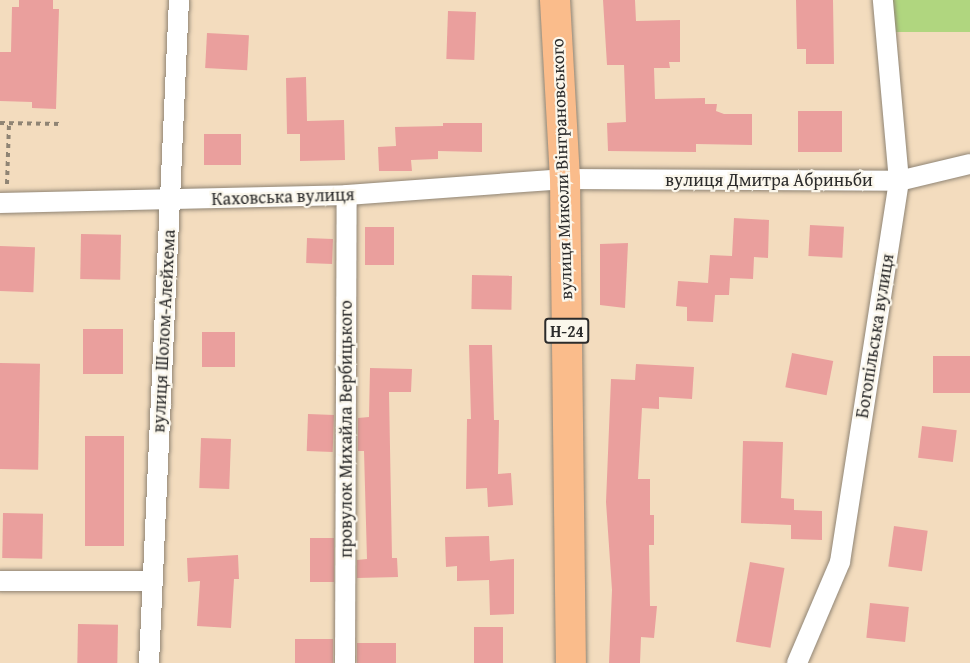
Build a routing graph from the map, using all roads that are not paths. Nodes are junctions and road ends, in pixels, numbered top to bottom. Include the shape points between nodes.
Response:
1 (179, 0) edge
2 (555, 0) edge
3 (883, 0) edge
4 (970, 164) edge
5 (565, 179) junction
6 (899, 181) junction
7 (347, 195) junction
8 (170, 200) junction
9 (3, 203) edge
10 (0, 581) edge
11 (153, 581) junction
12 (149, 663) edge
13 (345, 663) edge
14 (571, 663) edge
15 (797, 663) edge

1 - 8 street, вулиця Шолом-Алейхема
2 - 5 main road, вулиця Миколи Вінграновського / Н-24
3 - 6 street, Богопільська вулиця
4 - 6 street, вулиця Дмитра Абриньби
5 - 6 street, вулиця Дмитра Абриньби
5 - 7 street, Каховська вулиця
5 - 14 main road, вулиця Миколи Вінграновського / Н-24
6 - 15 street, Богопільська вулиця via 840,562
7 - 8 street, Каховська вулиця
7 - 13 street, провулок Михайла Вербицького
8 - 9 street, Каховська вулиця
8 - 11 street, вулиця Шолом-Алейхема
10 - 11 street
11 - 12 street, вулиця Шолом-Алейхема

